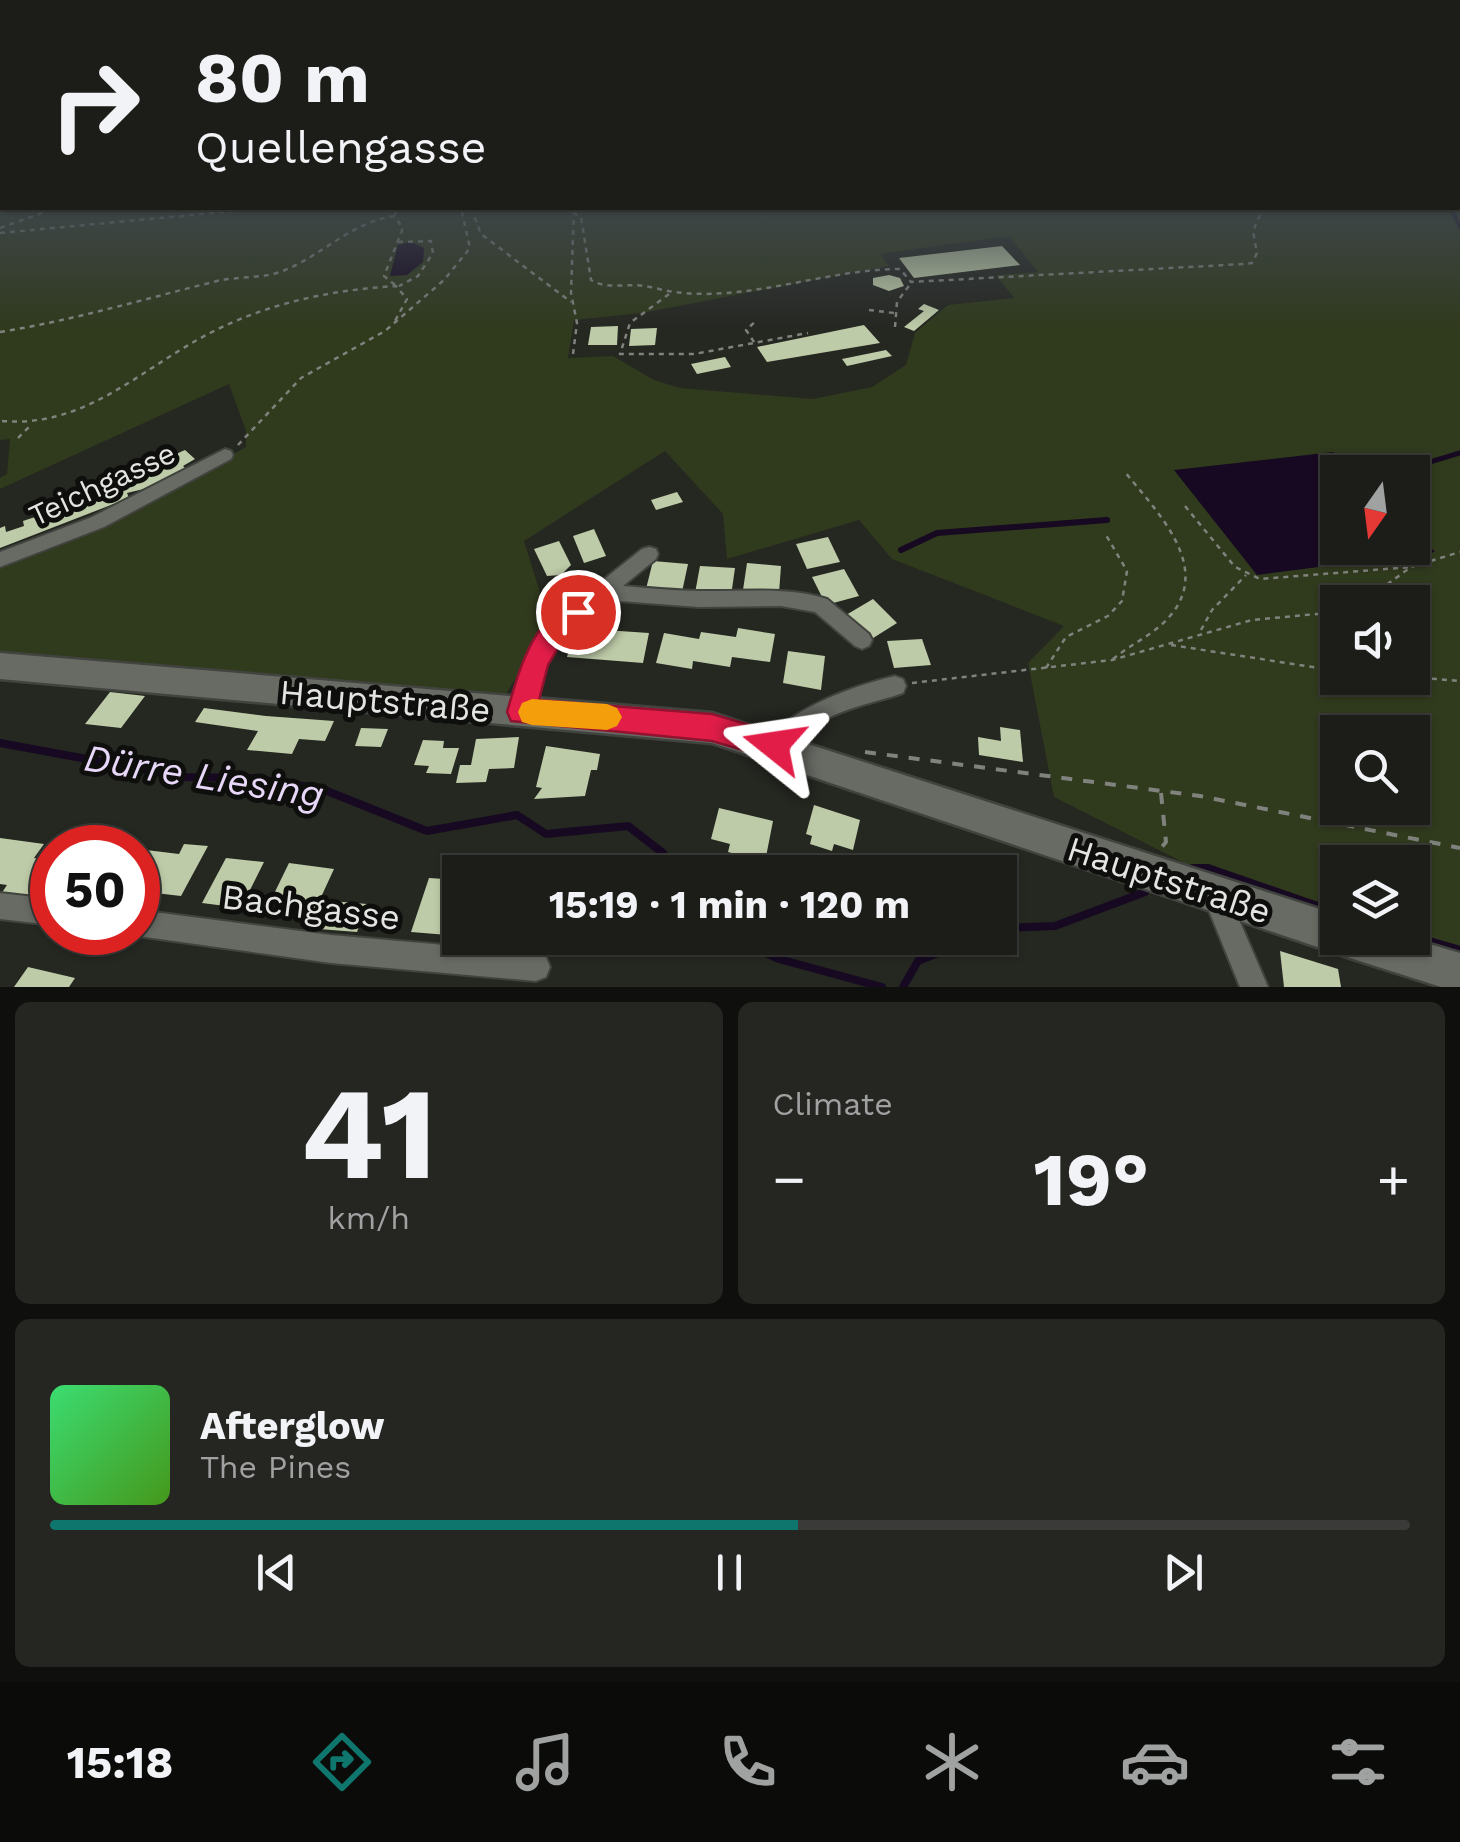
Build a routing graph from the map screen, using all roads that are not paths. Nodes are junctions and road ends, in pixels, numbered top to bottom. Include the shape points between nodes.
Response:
1 (230, 453) road end
2 (649, 554) dead end
3 (0, 560) edge
4 (602, 592) junction
5 (862, 640) dead end
6 (0, 666) edge
7 (896, 686) road end
8 (521, 712) junction
9 (774, 745) junction
10 (1216, 896) junction
11 (0, 906) edge
12 (30, 909) edge
13 (160, 926) edge
14 (1320, 928) edge
15 (1402, 955) edge
16 (536, 967) dead end
17 (1460, 973) edge
18 (1254, 987) edge

1 - 3 street, Teichgasse via 98,522
2 - 4 street
4 - 5 street via 820,605
4 - 8 street via 555,630 536,662
6 - 8 main road, Hauptstraße
7 - 9 street via 854,695 805,717
8 - 9 main road, Hauptstraße via 712,728
9 - 10 main road, Hauptstraße
10 - 14 main road, Hauptstraße
10 - 18 street
11 - 12 street
13 - 16 street, Bachgasse
15 - 17 main road

